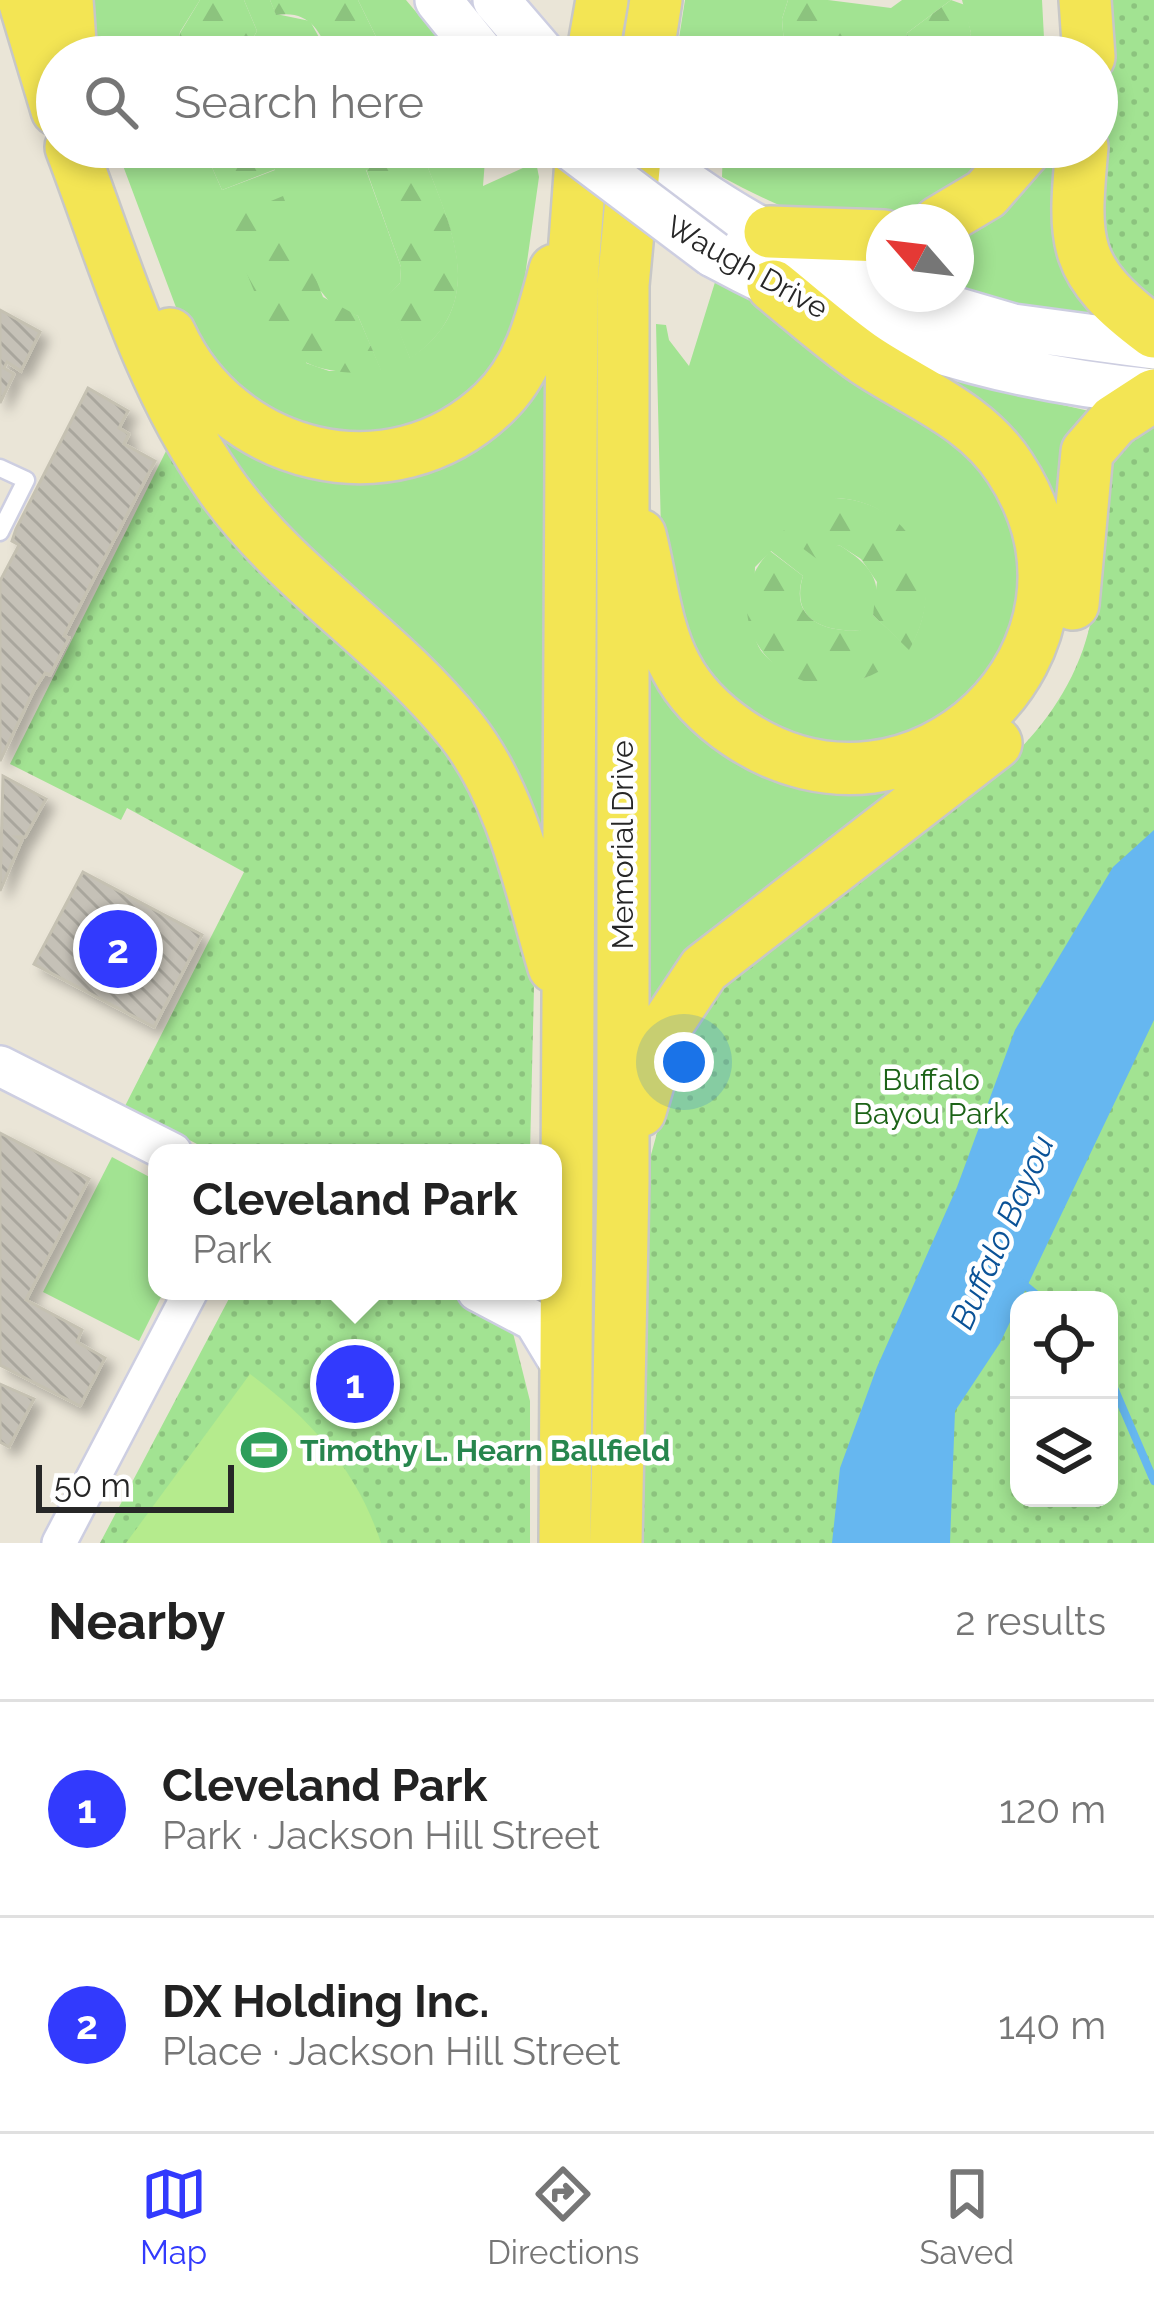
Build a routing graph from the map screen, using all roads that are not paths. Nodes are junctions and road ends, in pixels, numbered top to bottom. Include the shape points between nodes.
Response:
1 (67, 0) edge
2 (438, 0) edge
3 (1053, 0) edge
4 (1085, 0) edge
5 (502, 8) edge
6 (41, 36) edge
7 (467, 36) edge
8 (526, 36) edge
9 (1057, 36) edge
10 (1088, 36) edge
11 (79, 168) edge
12 (110, 168) edge
13 (575, 168) edge
14 (577, 168) edge
15 (587, 168) edge
16 (636, 168) edge
17 (669, 168) edge
18 (1009, 168) edge
19 (1080, 168) edge
20 (969, 204) edge
21 (770, 232) junction
22 (866, 235) edge
23 (866, 279) edge
24 (773, 286) junction
25 (962, 312) edge
26 (1154, 332) edge
27 (1154, 346) edge
28 (1154, 394) edge
29 (621, 458) junction
30 (0, 468) edge
31 (0, 532) edge
32 (569, 1021) junction
33 (0, 1066) edge
34 (154, 1144) edge
35 (560, 1144) edge
36 (622, 1181) junction
37 (562, 1276) edge
38 (186, 1300) edge
39 (494, 1300) edge
40 (566, 1374) junction
41 (59, 1543) edge
42 (565, 1543) edge
43 (616, 1543) edge

1 - 6 main road
2 - 7 main road
3 - 9 main road
4 - 10 main road
5 - 8 main road
11 - 32 main road via 167,396 218,482 289,563 436,701 485,765 518,842
12 - 13 main road via 188,370 244,427 338,459 395,457 447,438 494,404 522,368 539,327
14 - 32 main road, Memorial Drive
15 - 24 main road, Waugh Drive, bridge
16 - 29 main road, Memorial Drive via 623,285
17 - 21 main road, Waugh Drive
18 - 20 main road
19 - 26 main road via 1085,266
21 - 22 main road
21 - 23 main road, Waugh Drive
24 - 28 main road, Waugh Drive via 933,352
24 - 29 main road via 864,358 987,438 1029,503 1044,592 1034,638 984,716 947,745 906,760 834,769 798,763 723,723 696,697 665,641
25 - 27 main road
28 - 36 main road via 1087,452 1072,614 1037,698 1000,740 704,970 664,1029
29 - 36 main road, Memorial Drive
30 - 31 lane via 26,481
32 - 35 main road, Memorial Drive
33 - 34 street
36 - 43 main road, Memorial Drive
37 - 40 main road, Memorial Drive
38 - 41 street
39 - 40 street via 534,1321
40 - 42 main road, Memorial Drive

